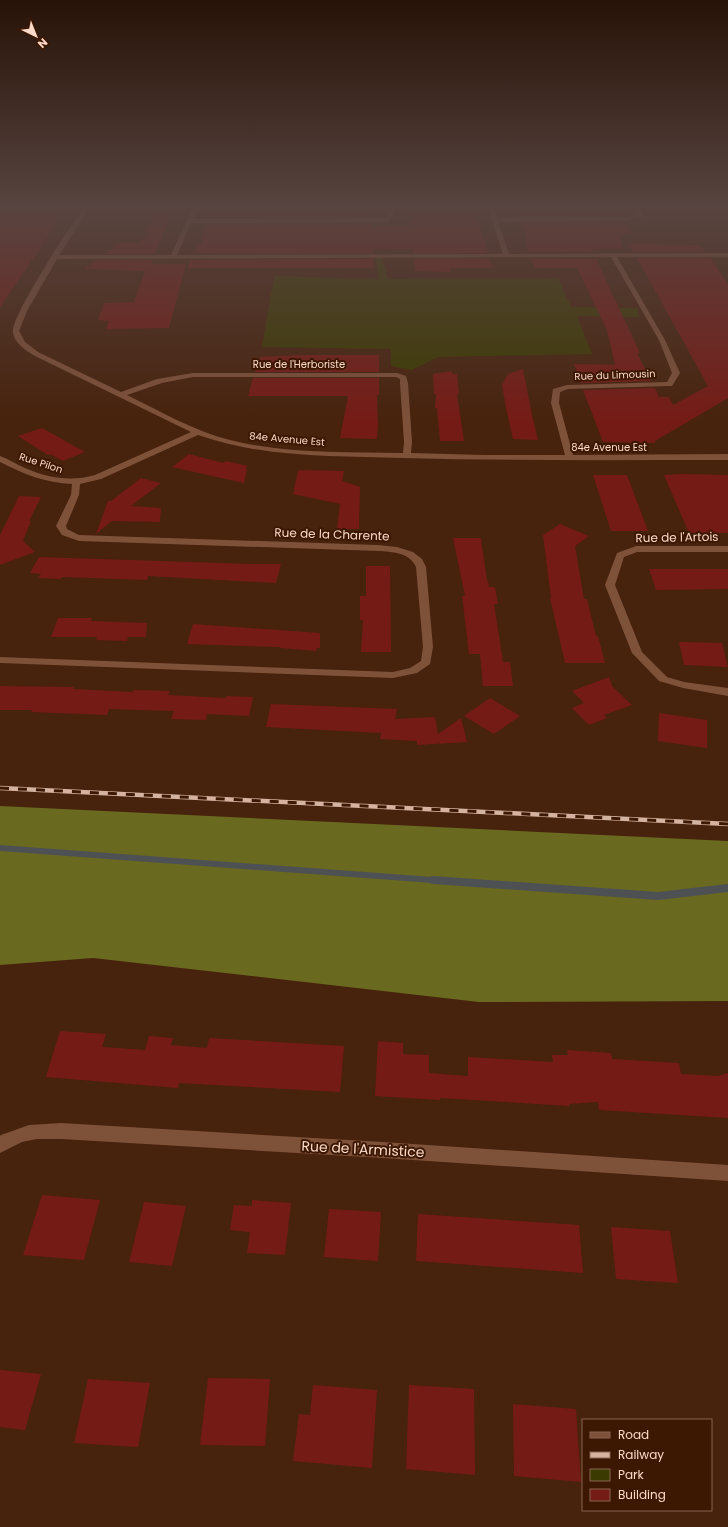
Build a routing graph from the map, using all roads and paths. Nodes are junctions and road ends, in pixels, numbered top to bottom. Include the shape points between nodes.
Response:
1 (42, 280) edge
2 (628, 280) edge
3 (119, 395) junction
4 (198, 432) junction
5 (407, 456) junction
6 (728, 457) edge
7 (570, 458) junction
8 (0, 459) edge
9 (76, 483) junction
10 (728, 549) edge
11 (0, 660) edge
12 (728, 692) edge
13 (0, 1145) edge
14 (728, 1173) edge

1 - 3 street, 84e Avenue Est via 18,320 18,337 38,356
2 - 7 street, Rue du Limousin via 662,340 676,373 669,384 567,387 556,390 555,403
3 - 4 street, 84e Avenue Est
3 - 5 street, Rue de l'Herboriste via 160,381 193,375 397,375 403,378 404,383
4 - 5 street, 84e Avenue Est via 236,445 279,451
4 - 9 street via 92,479
5 - 7 street, 84e Avenue Est
6 - 7 street, 84e Avenue Est
8 - 9 street, Rue Pilon via 35,475
9 - 11 street, Rue de la Charente via 75,495 62,526 69,535 79,538 378,548 410,554 417,559 421,567 428,647 426,662 413,671 393,675
10 - 12 street, Rue de l'Artois via 636,550 620,555 610,585 637,654 663,679
13 - 14 street, Rue de l'Armistice via 13,1136 60,1131

